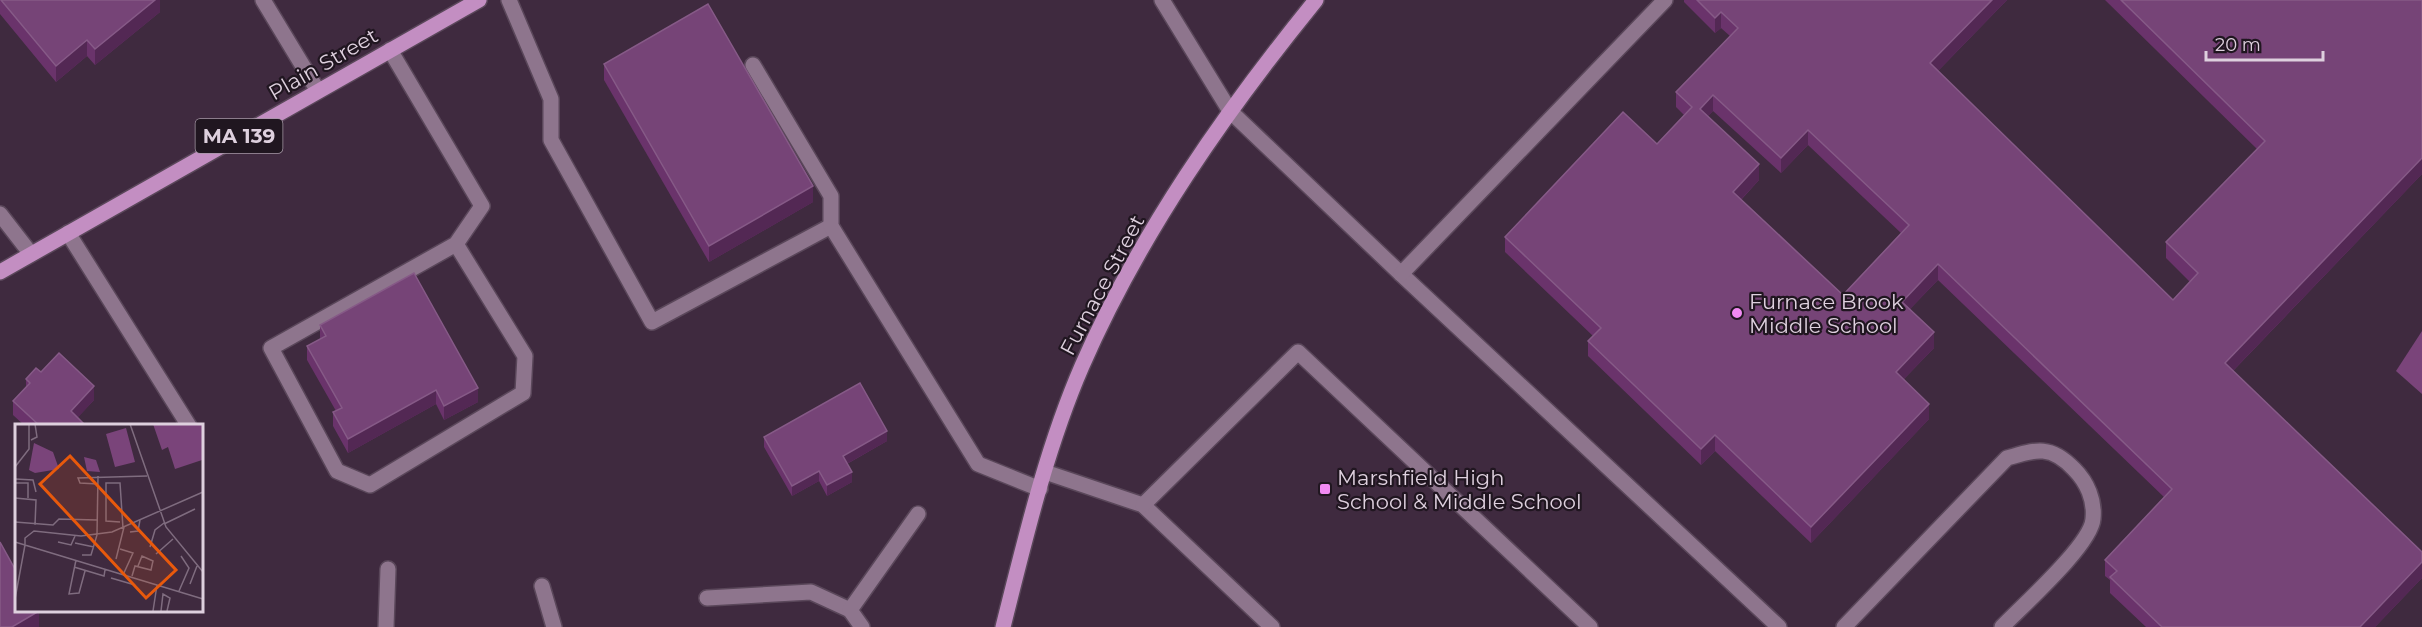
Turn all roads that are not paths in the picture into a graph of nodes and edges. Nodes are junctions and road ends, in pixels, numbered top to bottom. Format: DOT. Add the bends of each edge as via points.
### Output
graph roads {
  1 [pos="479,0"];
  2 [pos="509,0"];
  3 [pos="1162,0"];
  4 [pos="1316,0"];
  5 [pos="1665,0"];
  6 [pos="271,3"];
  7 [pos="390,50"];
  8 [pos="753,65"];
  9 [pos="318,91"];
  10 [pos="1230,111"];
  11 [pos="0,214"];
  12 [pos="831,226"];
  13 [pos="68,233"];
  14 [pos="456,244"];
  15 [pos="31,254"];
  16 [pos="0,272"];
  17 [pos="1401,274"];
  18 [pos="188,424"];
  19 [pos="1045,472"];
  20 [pos="1040,489"];
  21 [pos="1143,505"];
  22 [pos="918,514"];
  23 [pos="388,569"];
  24 [pos="542,586"];
  25 [pos="707,598"];
  26 [pos="850,610"];
  27 [pos="386,627"];
  28 [pos="554,627"];
  29 [pos="862,627"];
  30 [pos="1003,627"];
  31 [pos="1272,627"];
  32 [pos="1590,627"];
  33 [pos="1779,627"];
  34 [pos="1844,627"];
  35 [pos="2002,627"];
  1 -- 7 [label="main road, Plain Street / MA 139"];
  2 -- 12 [label="street" via="551,99 551,140 652,322"];
  3 -- 10 [label="street"];
  4 -- 10 [label="main road, Furnace Street"];
  5 -- 17 [label="street"];
  6 -- 9 [label="street"];
  7 -- 9 [label="main road, Plain Street / MA 139"];
  7 -- 14 [label="street" via="482,206"];
  8 -- 12 [label="street" via="831,196"];
  9 -- 13 [label="main road, Plain Street / MA 139"];
  10 -- 17 [label="street"];
  10 -- 19 [label="main road, Furnace Street" via="1167,206 1107,312 1081,368"];
  11 -- 15 [label="street"];
  12 -- 20 [label="street" via="978,464"];
  13 -- 15 [label="main road, Plain Street / MA 139"];
  13 -- 18 [label="street"];
  14 -- 14 [label="street" via="270,348 337,471 370,485 524,393 525,356"];
  15 -- 16 [label="main road, Plain Street / MA 139"];
  17 -- 33 [label="street"];
  19 -- 20 [label="main road, Furnace Street"];
  19 -- 21 [label="street"];
  20 -- 30 [label="main road, Furnace Street"];
  21 -- 31 [label="street"];
  21 -- 32 [label="street" via="1298,352"];
  22 -- 26 [label="street"];
  23 -- 27 [label="street"];
  24 -- 28 [label="street"];
  25 -- 26 [label="street" via="811,592"];
  26 -- 29 [label="street"];
  34 -- 35 [label="street" via="2007,458 2033,450 2058,454 2091,493 2094,520 2080,547"];
}
